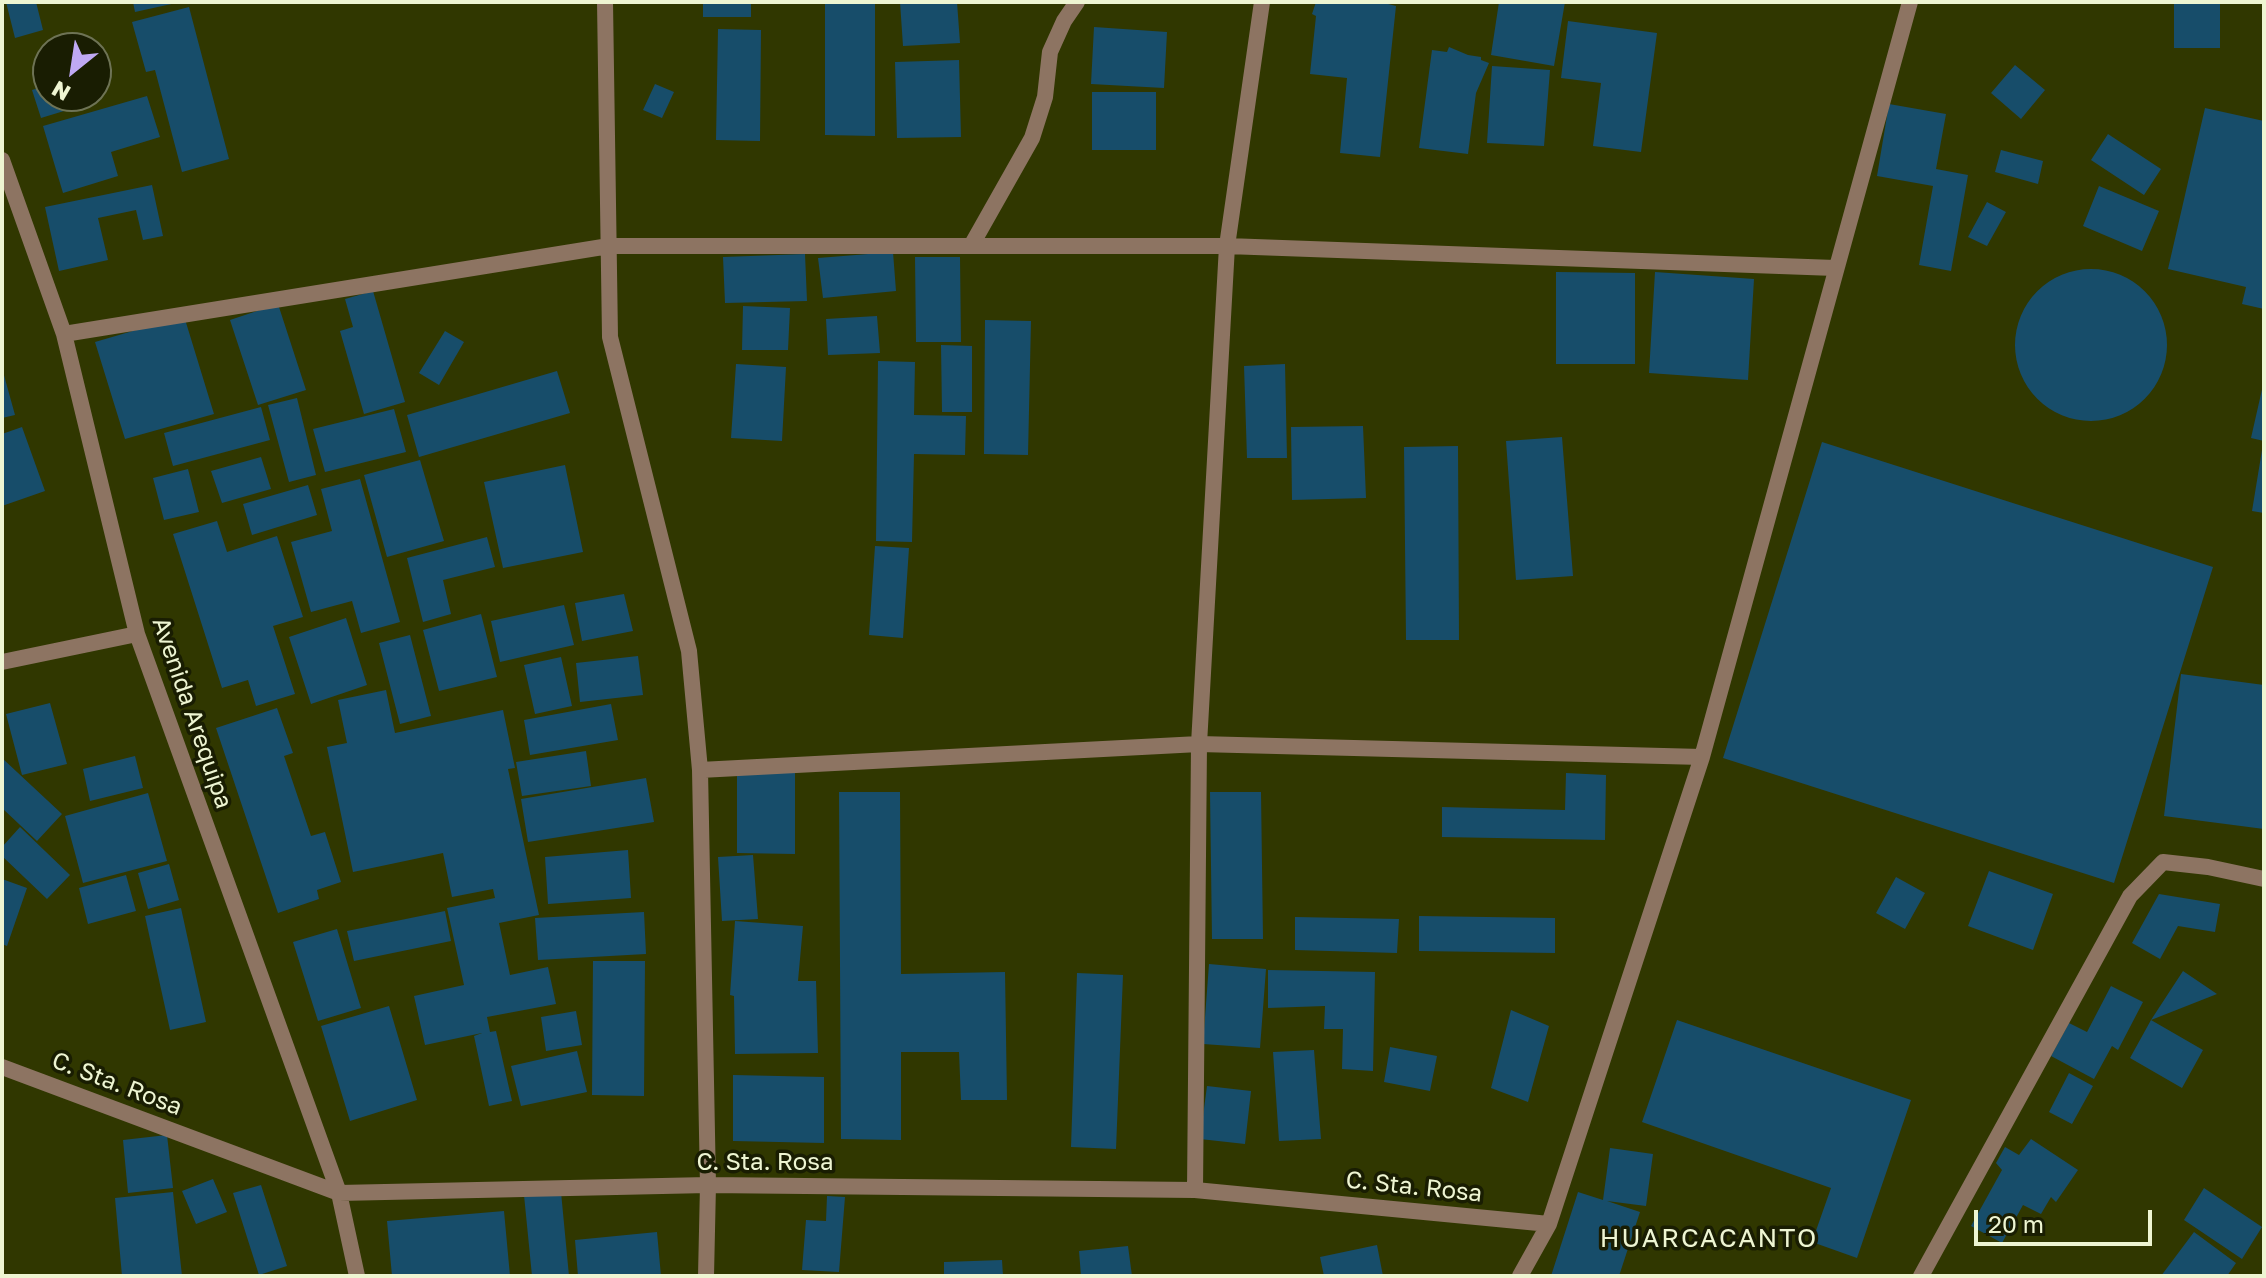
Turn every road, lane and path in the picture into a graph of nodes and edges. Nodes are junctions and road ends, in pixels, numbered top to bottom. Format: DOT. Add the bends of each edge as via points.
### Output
graph roads {
  1 [pos="605,2"];
  2 [pos="1077,2"];
  3 [pos="1262,2"];
  4 [pos="1910,2"];
  5 [pos="2,160"];
  6 [pos="609,246"];
  7 [pos="971,246"];
  8 [pos="1227,246"];
  9 [pos="1835,268"];
  10 [pos="64,334"];
  11 [pos="137,634"];
  12 [pos="2,662"];
  13 [pos="1199,744"];
  14 [pos="1702,757"];
  15 [pos="700,770"];
  16 [pos="2264,879"];
  17 [pos="2,1067"];
  18 [pos="708,1185"];
  19 [pos="1195,1190"];
  20 [pos="339,1193"];
  21 [pos="1549,1224"];
  22 [pos="357,1276"];
  23 [pos="706,1276"];
  24 [pos="1520,1276"];
  25 [pos="1921,1276"];
  1 -- 6 [label="street"];
  2 -- 7 [label="street" via="1050,52 1045,97 1032,138"];
  3 -- 8 [label="street"];
  4 -- 9 [label="street"];
  5 -- 10 [label="street, Avenida Arequipa"];
  6 -- 7 [label="street"];
  6 -- 10 [label="street"];
  6 -- 15 [label="street" via="610,337 689,651"];
  7 -- 8 [label="street"];
  8 -- 9 [label="street"];
  8 -- 13 [label="street"];
  9 -- 14 [label="street"];
  10 -- 11 [label="street, Avenida Arequipa"];
  11 -- 12 [label="street"];
  11 -- 20 [label="street, Avenida Arequipa"];
  13 -- 14 [label="street"];
  13 -- 15 [label="street"];
  13 -- 19 [label="street"];
  14 -- 21 [label="street"];
  15 -- 18 [label="street"];
  16 -- 25 [label="street" via="2163,862 2130,896"];
  17 -- 20 [label="street, C. Sta. Rosa"];
  18 -- 19 [label="street, C. Sta. Rosa"];
  18 -- 20 [label="street, C. Sta. Rosa"];
  18 -- 23 [label="street"];
  19 -- 21 [label="street, C. Sta. Rosa"];
  20 -- 22 [label="street, Avenida Arequipa"];
  21 -- 24 [label="street"];
}
